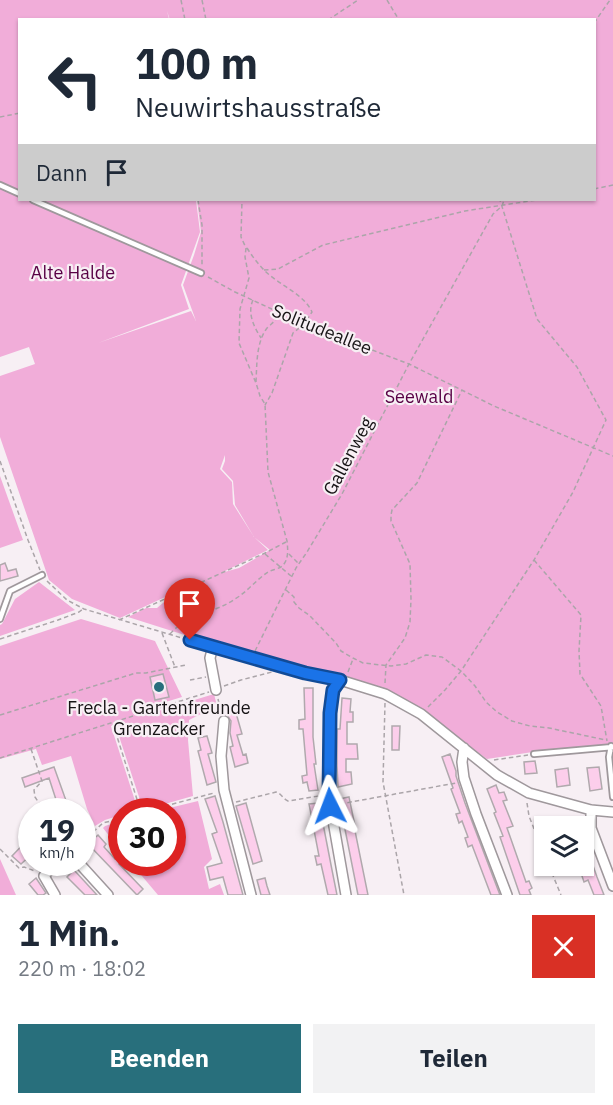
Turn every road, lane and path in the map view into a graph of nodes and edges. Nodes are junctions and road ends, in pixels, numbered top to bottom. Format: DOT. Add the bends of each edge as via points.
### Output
graph roads {
  1 [pos="181,0"];
  2 [pos="202,0"];
  3 [pos="358,0"];
  4 [pos="387,0"];
  5 [pos="610,0"];
  6 [pos="185,18"];
  7 [pos="206,18"];
  8 [pos="331,18"];
  9 [pos="398,18"];
  10 [pos="596,20"];
  11 [pos="18,112"];
  12 [pos="0,117"];
  13 [pos="0,185"];
  14 [pos="613,185"];
  15 [pos="596,189"];
  16 [pos="18,193"];
  17 [pos="35,201"];
  18 [pos="198,201"];
  19 [pos="242,201"];
  20 [pos="500,201"];
  21 [pos="504,201"];
  22 [pos="530,201"];
  23 [pos="502,206"];
  24 [pos="246,248"];
  25 [pos="264,270"];
  26 [pos="201,273"];
  27 [pos="243,296"];
  28 [pos="253,300"];
  29 [pos="280,313"];
  30 [pos="304,324"];
  31 [pos="261,338"];
  32 [pos="409,363"];
  33 [pos="256,383"];
  34 [pos="462,390"];
  35 [pos="265,406"];
  36 [pos="594,448"];
  37 [pos="613,456"];
  38 [pos="0,461"];
  39 [pos="287,541"];
  40 [pos="288,552"];
  41 [pos="265,553"];
  42 [pos="534,560"];
  43 [pos="298,564"];
  44 [pos="281,567"];
  45 [pos="42,575"];
  46 [pos="292,577"];
  47 [pos="286,590"];
  48 [pos="84,609"];
  49 [pos="0,619"];
  50 [pos="119,620"];
  51 [pos="161,632"];
  52 [pos="170,634"];
  53 [pos="0,639"];
  54 [pos="190,640"];
  55 [pos="213,646"];
  56 [pos="253,657"];
  57 [pos="353,658"];
  58 [pos="186,665"];
  59 [pos="386,665"];
  60 [pos="175,667"];
  61 [pos="287,667"];
  62 [pos="461,671"];
  63 [pos="213,675"];
  64 [pos="190,680"];
  65 [pos="342,681"];
  66 [pos="216,690"];
  67 [pos="385,694"];
  68 [pos="421,714"];
  69 [pos="0,715"];
  70 [pos="224,721"];
  71 [pos="112,722"];
  72 [pos="606,740"];
  73 [pos="612,746"];
  74 [pos="30,748"];
  75 [pos="464,748"];
  76 [pos="532,755"];
  77 [pos="0,758"];
  78 [pos="503,759"];
  79 [pos="461,781"];
  80 [pos="224,790"];
  81 [pos="528,793"];
  82 [pos="329,794"];
  83 [pos="384,796"];
  84 [pos="613,797"];
  85 [pos="36,798"];
  86 [pos="137,798"];
  87 [pos="186,800"];
  88 [pos="228,803"];
  89 [pos="330,806"];
  90 [pos="591,810"];
  91 [pos="613,812"];
  92 [pos="534,829"];
  93 [pos="0,849"];
  94 [pos="18,867"];
  95 [pos="42,876"];
  96 [pos="91,876"];
  97 [pos="553,876"];
  98 [pos="613,886"];
  99 [pos="55,895"];
  100 [pos="108,895"];
  101 [pos="251,895"];
  102 [pos="346,895"];
  103 [pos="404,895"];
  104 [pos="507,895"];
  105 [pos="561,895"];
  1 -- 6 [label="path"];
  2 -- 7 [label="path"];
  3 -- 8 [label="path"];
  4 -- 9 [label="path"];
  5 -- 10 [label="path"];
  11 -- 12 [label="path"];
  13 -- 16 [label="lane"];
  14 -- 15 [label="path"];
  17 -- 26 [label="lane"];
  18 -- 26 [label="path"];
  19 -- 24 [label="path" via="241,237"];
  20 -- 23 [label="path"];
  21 -- 23 [label="path, Gallenweg"];
  22 -- 23 [label="path"];
  23 -- 25 [label="path" via="323,245 278,269"];
  23 -- 32 [label="path, Gallenweg" via="493,214"];
  23 -- 36 [label="path" via="537,319 577,367 606,420"];
  24 -- 25 [label="path"];
  24 -- 27 [label="path" via="249,278"];
  25 -- 30 [label="path" via="310,307 312,312"];
  26 -- 27 [label="path, Solitudeallee"];
  27 -- 28 [label="path, Solitudeallee"];
  27 -- 33 [label="path" via="239,343"];
  28 -- 29 [label="path, Solitudeallee"];
  28 -- 31 [label="path" via="251,315"];
  29 -- 30 [label="path, Solitudeallee"];
  29 -- 31 [label="path"];
  30 -- 32 [label="path, Solitudeallee"];
  30 -- 35 [label="path" via="293,333"];
  31 -- 33 [label="path"];
  32 -- 34 [label="path, Solitudeallee"];
  32 -- 43 [label="path, Gallenweg" via="342,494"];
  33 -- 35 [label="path"];
  34 -- 36 [label="path, Solitudeallee"];
  34 -- 59 [label="path" via="417,483 392,510 391,520 410,564 411,599 405,638"];
  35 -- 39 [label="path" via="268,472"];
  36 -- 37 [label="path, Solitudeallee"];
  36 -- 42 [label="path"];
  38 -- 45 [label="path"];
  39 -- 40 [label="path"];
  39 -- 41 [label="path"];
  40 -- 43 [label="path"];
  40 -- 44 [label="path"];
  41 -- 44 [label="path"];
  41 -- 50 [label="path"];
  42 -- 62 [label="path"];
  42 -- 72 [label="path" via="581,615 580,674 601,706"];
  43 -- 46 [label="path, Gallenweg"];
  44 -- 46 [label="path"];
  44 -- 52 [label="path" via="267,572 235,600 177,626"];
  45 -- 48 [label="path" via="61,595"];
  45 -- 49 [label="lane" via="10,591"];
  46 -- 47 [label="path, Gallenweg"];
  47 -- 56 [label="path, Gallenweg"];
  47 -- 57 [label="path" via="341,651"];
  48 -- 50 [label="path"];
  48 -- 53 [label="path"];
  50 -- 51 [label="path"];
  51 -- 52 [label="path"];
  51 -- 60 [label="path"];
  52 -- 54 [label="path"];
  54 -- 55 [label="street"];
  55 -- 56 [label="street"];
  55 -- 63 [label="street"];
  56 -- 61 [label="street"];
  57 -- 59 [label="path"];
  57 -- 65 [label="path"];
  58 -- 60 [label="path"];
  59 -- 62 [label="path" via="406,664 434,655"];
  59 -- 67 [label="path"];
  60 -- 69 [label="path" via="136,672"];
  61 -- 65 [label="street"];
  61 -- 66 [label="path"];
  62 -- 68 [label="path"];
  62 -- 72 [label="path" via="486,702 512,721"];
  63 -- 64 [label="path"];
  63 -- 66 [label="street"];
  65 -- 67 [label="street"];
  65 -- 82 [label="street" via="333,690 330,713"];
  66 -- 70 [label="path"];
  66 -- 71 [label="path"];
  67 -- 68 [label="street"];
  67 -- 83 [label="path"];
  68 -- 75 [label="street"];
  70 -- 80 [label="street"];
  71 -- 74 [label="path"];
  71 -- 86 [label="path"];
  72 -- 73 [label="path"];
  73 -- 76 [label="lane"];
  73 -- 84 [label="lane" via="609,756"];
  74 -- 77 [label="path"];
  74 -- 85 [label="path" via="42,781 34,790"];
  75 -- 81 [label="street"];
  75 -- 104 [label="street" via="464,778"];
  76 -- 78 [label="path"];
  79 -- 83 [label="path"];
  80 -- 87 [label="path"];
  80 -- 88 [label="street"];
  81 -- 90 [label="street"];
  81 -- 92 [label="path"];
  82 -- 88 [label="path" via="288,801 276,792"];
  82 -- 89 [label="street"];
  83 -- 89 [label="path"];
  83 -- 103 [label="path"];
  88 -- 101 [label="street"];
  89 -- 102 [label="street"];
  90 -- 91 [label="street"];
  90 -- 98 [label="street" via="591,828 602,848"];
  93 -- 94 [label="path"];
  95 -- 99 [label="street"];
  96 -- 100 [label="street"];
  97 -- 105 [label="path"];
}
